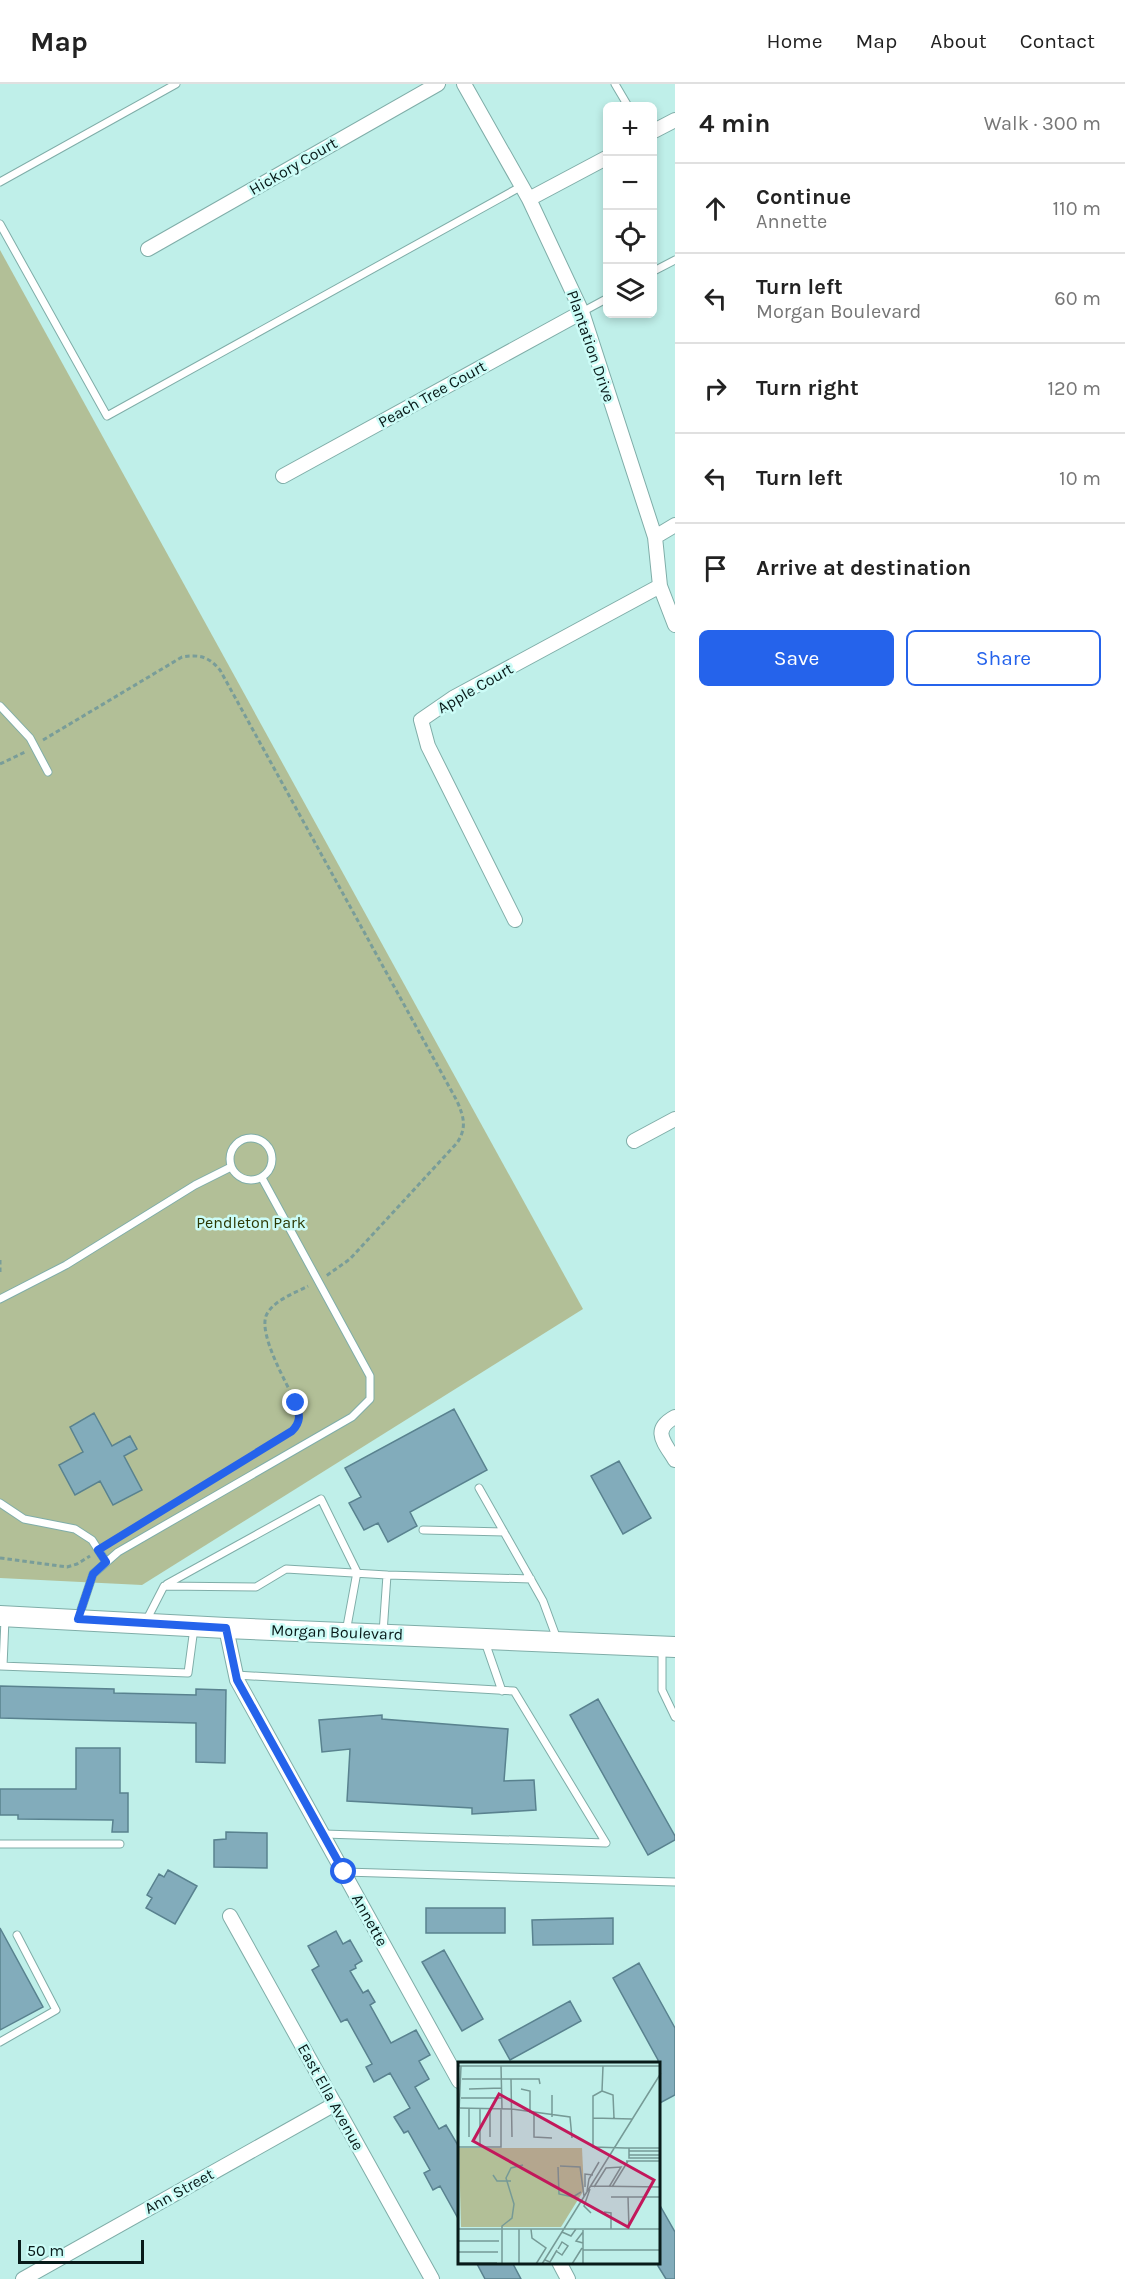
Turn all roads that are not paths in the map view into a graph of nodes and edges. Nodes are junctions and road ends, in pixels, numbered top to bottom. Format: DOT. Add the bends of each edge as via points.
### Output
graph roads {
  1 [pos="176,84"];
  2 [pos="438,84"];
  3 [pos="464,84"];
  4 [pos="615,84"];
  5 [pos="626,102"];
  6 [pos="675,120"];
  7 [pos="657,129"];
  8 [pos="603,160"];
  9 [pos="0,182"];
  10 [pos="522,186"];
  11 [pos="529,200"];
  12 [pos="0,224"];
  13 [pos="148,249"];
  14 [pos="675,260"];
  15 [pos="657,269"];
  16 [pos="603,301"];
  17 [pos="582,312"];
  18 [pos="283,476"];
  19 [pos="675,525"];
  20 [pos="655,537"];
  21 [pos="660,586"];
  22 [pos="675,625"];
  23 [pos="0,706"];
  24 [pos="48,772"];
  25 [pos="515,920"];
  26 [pos="675,1119"];
  27 [pos="634,1141"];
  28 [pos="231,1167"];
  29 [pos="262,1178"];
  30 [pos="0,1299"];
  31 [pos="675,1417"];
  32 [pos="675,1460"];
  33 [pos="479,1488"];
  34 [pos="0,1503"];
  35 [pos="423,1530"];
  36 [pos="504,1532"];
  37 [pos="106,1562"];
  38 [pos="357,1572"];
  39 [pos="387,1575"];
  40 [pos="531,1580"];
  41 [pos="164,1586"];
  42 [pos="3,1616"];
  43 [pos="78,1619"];
  44 [pos="145,1623"];
  45 [pos="194,1626"];
  46 [pos="226,1628"];
  47 [pos="346,1632"];
  48 [pos="383,1634"];
  49 [pos="484,1639"];
  50 [pos="558,1642"];
  51 [pos="668,1646"];
  52 [pos="1,1666"];
  53 [pos="236,1675"];
  54 [pos="502,1691"];
  55 [pos="675,1717"];
  56 [pos="323,1834"];
  57 [pos="0,1844"];
  58 [pos="120,1844"];
  59 [pos="344,1872"];
  60 [pos="675,1882"];
  61 [pos="230,1916"];
  62 [pos="17,1935"];
  63 [pos="0,2042"];
  64 [pos="458,2079"];
  65 [pos="335,2103"];
  66 [pos="560,2264"];
  67 [pos="23,2279"];
  68 [pos="432,2279"];
  69 [pos="568,2279"];
  1 -- 9 [label="lane"];
  2 -- 13 [label="street, Hickory Court"];
  3 -- 10 [label="street, Plantation Drive"];
  4 -- 5 [label="lane"];
  6 -- 7 [label="street"];
  8 -- 11 [label="street"];
  10 -- 11 [label="street, Plantation Drive"];
  10 -- 12 [label="lane" via="107,417"];
  11 -- 17 [label="street, Plantation Drive"];
  14 -- 15 [label="lane"];
  16 -- 17 [label="lane"];
  17 -- 18 [label="street, Peach Tree Court"];
  17 -- 20 [label="street, Plantation Drive"];
  19 -- 20 [label="street"];
  20 -- 21 [label="street, Plantation Drive"];
  21 -- 22 [label="street, Plantation Drive"];
  21 -- 25 [label="street, Apple Court" via="453,698 421,720 428,746"];
  23 -- 24 [label="lane" via="30,738"];
  26 -- 27 [label="street"];
  28 -- 29 [label="lane" via="248,1180"];
  28 -- 29 [label="lane" via="231,1153 238,1141 259,1138 272,1154 271,1168"];
  28 -- 30 [label="lane" via="66,1265"];
  29 -- 37 [label="lane" via="370,1376 370,1399 352,1417"];
  31 -- 32 [label="street" via="660,1432"];
  33 -- 36 [label="lane"];
  34 -- 37 [label="lane" via="24,1519 75,1529 92,1540"];
  35 -- 36 [label="lane"];
  36 -- 40 [label="lane"];
  37 -- 43 [label="lane" via="93,1574"];
  38 -- 39 [label="lane"];
  38 -- 41 [label="lane" via="286,1569 256,1587"];
  38 -- 41 [label="lane" via="321,1499"];
  38 -- 47 [label="lane"];
  39 -- 40 [label="lane"];
  39 -- 48 [label="lane"];
  40 -- 50 [label="lane"];
  41 -- 44 [label="lane"];
  42 -- 43 [label="main road, Morgan Boulevard"];
  42 -- 52 [label="lane"];
  43 -- 44 [label="main road, Morgan Boulevard"];
  44 -- 45 [label="main road, Morgan Boulevard"];
  45 -- 46 [label="main road, Morgan Boulevard"];
  45 -- 52 [label="lane" via="188,1673"];
  46 -- 47 [label="main road, Morgan Boulevard"];
  46 -- 53 [label="street, Annette"];
  47 -- 48 [label="main road, Morgan Boulevard"];
  48 -- 49 [label="main road, Morgan Boulevard"];
  49 -- 50 [label="main road, Morgan Boulevard"];
  49 -- 54 [label="lane"];
  50 -- 51 [label="main road, Morgan Boulevard"];
  51 -- 55 [label="lane" via="662,1690"];
  53 -- 54 [label="lane"];
  53 -- 56 [label="street, Annette"];
  54 -- 56 [label="lane" via="514,1691 606,1843"];
  56 -- 59 [label="street, Annette"];
  57 -- 58 [label="lane"];
  59 -- 60 [label="lane"];
  59 -- 64 [label="street, Annette"];
  61 -- 65 [label="street, East Ella Avenue"];
  62 -- 63 [label="lane" via="56,2010"];
  65 -- 67 [label="street, Ann Street"];
  65 -- 68 [label="street, East Ella Avenue"];
  66 -- 69 [label="street"];
}
